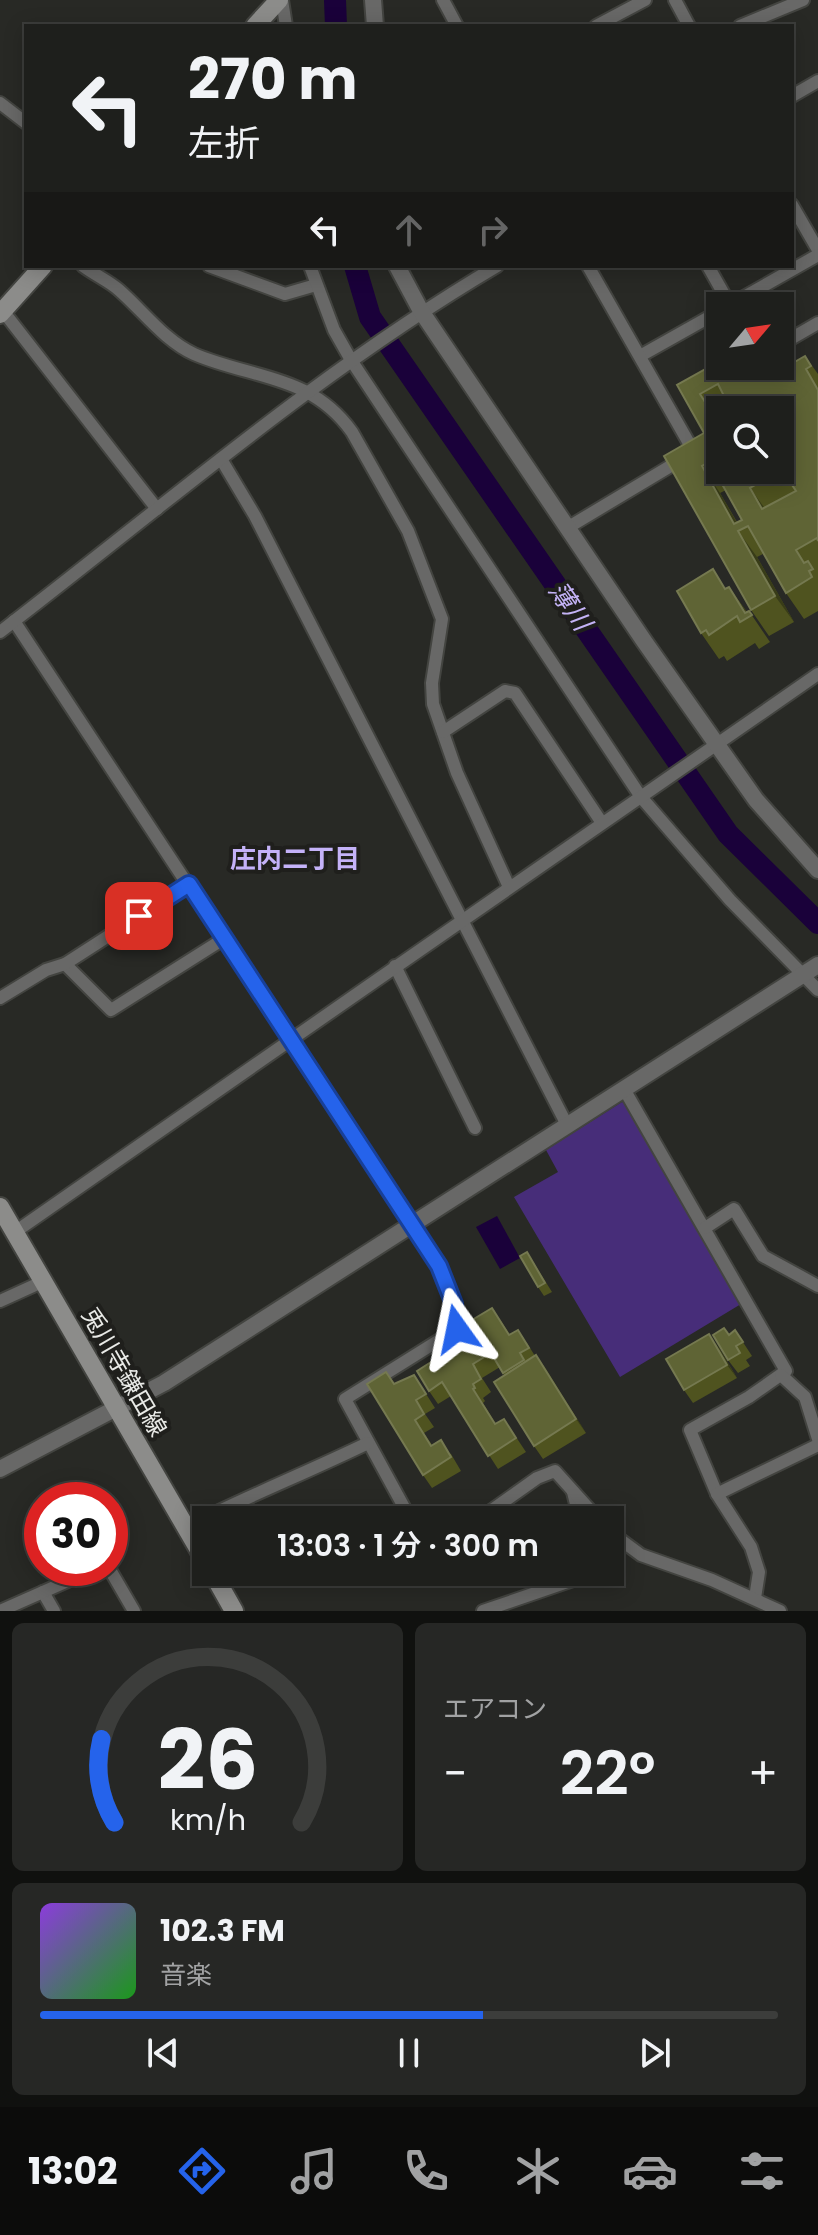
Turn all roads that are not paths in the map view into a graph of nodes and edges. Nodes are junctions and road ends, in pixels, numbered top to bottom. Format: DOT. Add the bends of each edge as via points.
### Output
graph roads {
  1 [pos="280,0"];
  2 [pos="373,0"];
  3 [pos="443,0"];
  4 [pos="645,0"];
  5 [pos="675,0"];
  6 [pos="803,0"];
  7 [pos="257,24"];
  8 [pos="286,24"];
  9 [pos="375,24"];
  10 [pos="456,24"];
  11 [pos="600,24"];
  12 [pos="688,24"];
  13 [pos="745,24"];
  14 [pos="818,81"];
  15 [pos="794,95"];
  16 [pos="0,103"];
  17 [pos="24,121"];
  18 [pos="794,209"];
  19 [pos="818,253"];
  20 [pos="794,267"];
  21 [pos="41,268"];
  22 [pos="86,268"];
  23 [pos="214,268"];
  24 [pos="311,268"];
  25 [pos="398,268"];
  26 [pos="494,268"];
  27 [pos="589,268"];
  28 [pos="709,268"];
  29 [pos="793,268"];
  30 [pos="316,285"];
  31 [pos="722,292"];
  32 [pos="753,292"];
  33 [pos="2,312"];
  34 [pos="416,314"];
  35 [pos="706,319"];
  36 [pos="818,323"];
  37 [pos="794,337"];
  38 [pos="640,356"];
  39 [pos="354,357"];
  40 [pos="307,392"];
  41 [pos="683,401"];
  42 [pos="670,408"];
  43 [pos="221,459"];
  44 [pos="157,509"];
  45 [pos="567,528"];
  46 [pos="14,621"];
  47 [pos="0,632"];
  48 [pos="818,674"];
  49 [pos="443,732"];
  50 [pos="713,748"];
  51 [pos="644,795"];
  52 [pos="602,823"];
  53 [pos="818,870"];
  54 [pos="189,884"];
  55 [pos="509,887"];
  56 [pos="463,918"];
  57 [pos="225,938"];
  58 [pos="65,964"];
  59 [pos="395,966"];
  60 [pos="809,971"];
  61 [pos="818,990"];
  62 [pos="0,998"];
  63 [pos="291,1041"];
  64 [pos="624,1089"];
  65 [pos="567,1125"];
  66 [pos="475,1128"];
  67 [pos="0,1207"];
  68 [pos="413,1225"];
  69 [pos="705,1228"];
  70 [pos="15,1232"];
  71 [pos="44,1281"];
  72 [pos="818,1286"];
  73 [pos="0,1301"];
  74 [pos="781,1375"];
  75 [pos="117,1409"];
  76 [pos="818,1439"];
  77 [pos="368,1443"];
  78 [pos="818,1445"];
  79 [pos="0,1469"];
  80 [pos="573,1489"];
  81 [pos="717,1494"];
  82 [pos="403,1506"];
  83 [pos="498,1506"];
  84 [pos="577,1506"];
  85 [pos="587,1506"];
  86 [pos="186,1527"];
  87 [pos="192,1538"];
  88 [pos="624,1542"];
  89 [pos="56,1586"];
  90 [pos="119,1586"];
  91 [pos="220,1586"];
  92 [pos="556,1586"];
  93 [pos="43,1592"];
  94 [pos="755,1598"];
  95 [pos="0,1611"];
  96 [pos="54,1611"];
  97 [pos="134,1611"];
  98 [pos="234,1611"];
  99 [pos="483,1611"];
  100 [pos="780,1611"];
  1 -- 7 [label="main road"];
  1 -- 8 [label="street"];
  2 -- 9 [label="street"];
  3 -- 10 [label="street"];
  4 -- 11 [label="street"];
  5 -- 12 [label="street"];
  6 -- 13 [label="street"];
  14 -- 15 [label="street"];
  16 -- 17 [label="street"];
  18 -- 19 [label="street"];
  19 -- 20 [label="street"];
  21 -- 33 [label="main road"];
  22 -- 40 [label="street" via="193,354"];
  23 -- 30 [label="street" via="285,294"];
  24 -- 30 [label="street"];
  25 -- 34 [label="street"];
  26 -- 34 [label="street"];
  27 -- 38 [label="street"];
  28 -- 31 [label="street"];
  29 -- 32 [label="street"];
  30 -- 39 [label="street" via="334,330"];
  33 -- 44 [label="street"];
  34 -- 39 [label="street"];
  34 -- 45 [label="street"];
  35 -- 38 [label="street"];
  36 -- 37 [label="street"];
  38 -- 42 [label="street"];
  39 -- 40 [label="street"];
  39 -- 51 [label="street"];
  40 -- 43 [label="street"];
  40 -- 49 [label="street" via="343,418 413,544 442,619 432,683"];
  41 -- 42 [label="street"];
  42 -- 45 [label="street" via="694,452"];
  43 -- 44 [label="street"];
  43 -- 56 [label="street"];
  44 -- 46 [label="street"];
  45 -- 50 [label="street"];
  46 -- 47 [label="street"];
  46 -- 54 [label="street"];
  48 -- 50 [label="street"];
  49 -- 52 [label="street" via="505,691 515,693"];
  49 -- 55 [label="street"];
  50 -- 51 [label="street"];
  50 -- 53 [label="street"];
  51 -- 52 [label="street"];
  51 -- 60 [label="street" via="684,850"];
  52 -- 55 [label="street"];
  54 -- 57 [label="street"];
  54 -- 58 [label="street"];
  55 -- 56 [label="street"];
  56 -- 59 [label="street"];
  56 -- 65 [label="street"];
  57 -- 58 [label="street" via="111,1010"];
  57 -- 63 [label="street"];
  58 -- 62 [label="street"];
  59 -- 63 [label="street"];
  59 -- 66 [label="street"];
  60 -- 61 [label="street"];
  60 -- 64 [label="street"];
  63 -- 68 [label="street"];
  63 -- 70 [label="street"];
  64 -- 65 [label="street"];
  64 -- 69 [label="street"];
  65 -- 68 [label="street"];
  67 -- 70 [label="main road, 兎川寺鎌田線"];
  68 -- 75 [label="street"];
  68 -- 77 [label="street" via="439,1266 457,1329 345,1399"];
  69 -- 72 [label="street" via="734,1209 763,1256"];
  69 -- 74 [label="street" via="783,1362 786,1371"];
  70 -- 71 [label="main road, 兎川寺鎌田線"];
  71 -- 73 [label="street"];
  71 -- 75 [label="main road, 兎川寺鎌田線"];
  74 -- 76 [label="street" via="805,1397"];
  74 -- 81 [label="street" via="690,1430"];
  75 -- 79 [label="street"];
  75 -- 86 [label="main road, 兎川寺鎌田線"];
  77 -- 82 [label="street"];
  77 -- 86 [label="street"];
  78 -- 81 [label="street"];
  80 -- 83 [label="street" via="555,1471"];
  80 -- 84 [label="street"];
  80 -- 85 [label="street"];
  81 -- 94 [label="street" via="751,1547 759,1572"];
  86 -- 87 [label="main road, 兎川寺鎌田線"];
  88 -- 94 [label="street" via="641,1555"];
  89 -- 93 [label="street"];
  90 -- 97 [label="street"];
  91 -- 98 [label="main road"];
  92 -- 99 [label="street"];
  93 -- 95 [label="street"];
  93 -- 96 [label="street"];
  94 -- 100 [label="street"];
}
